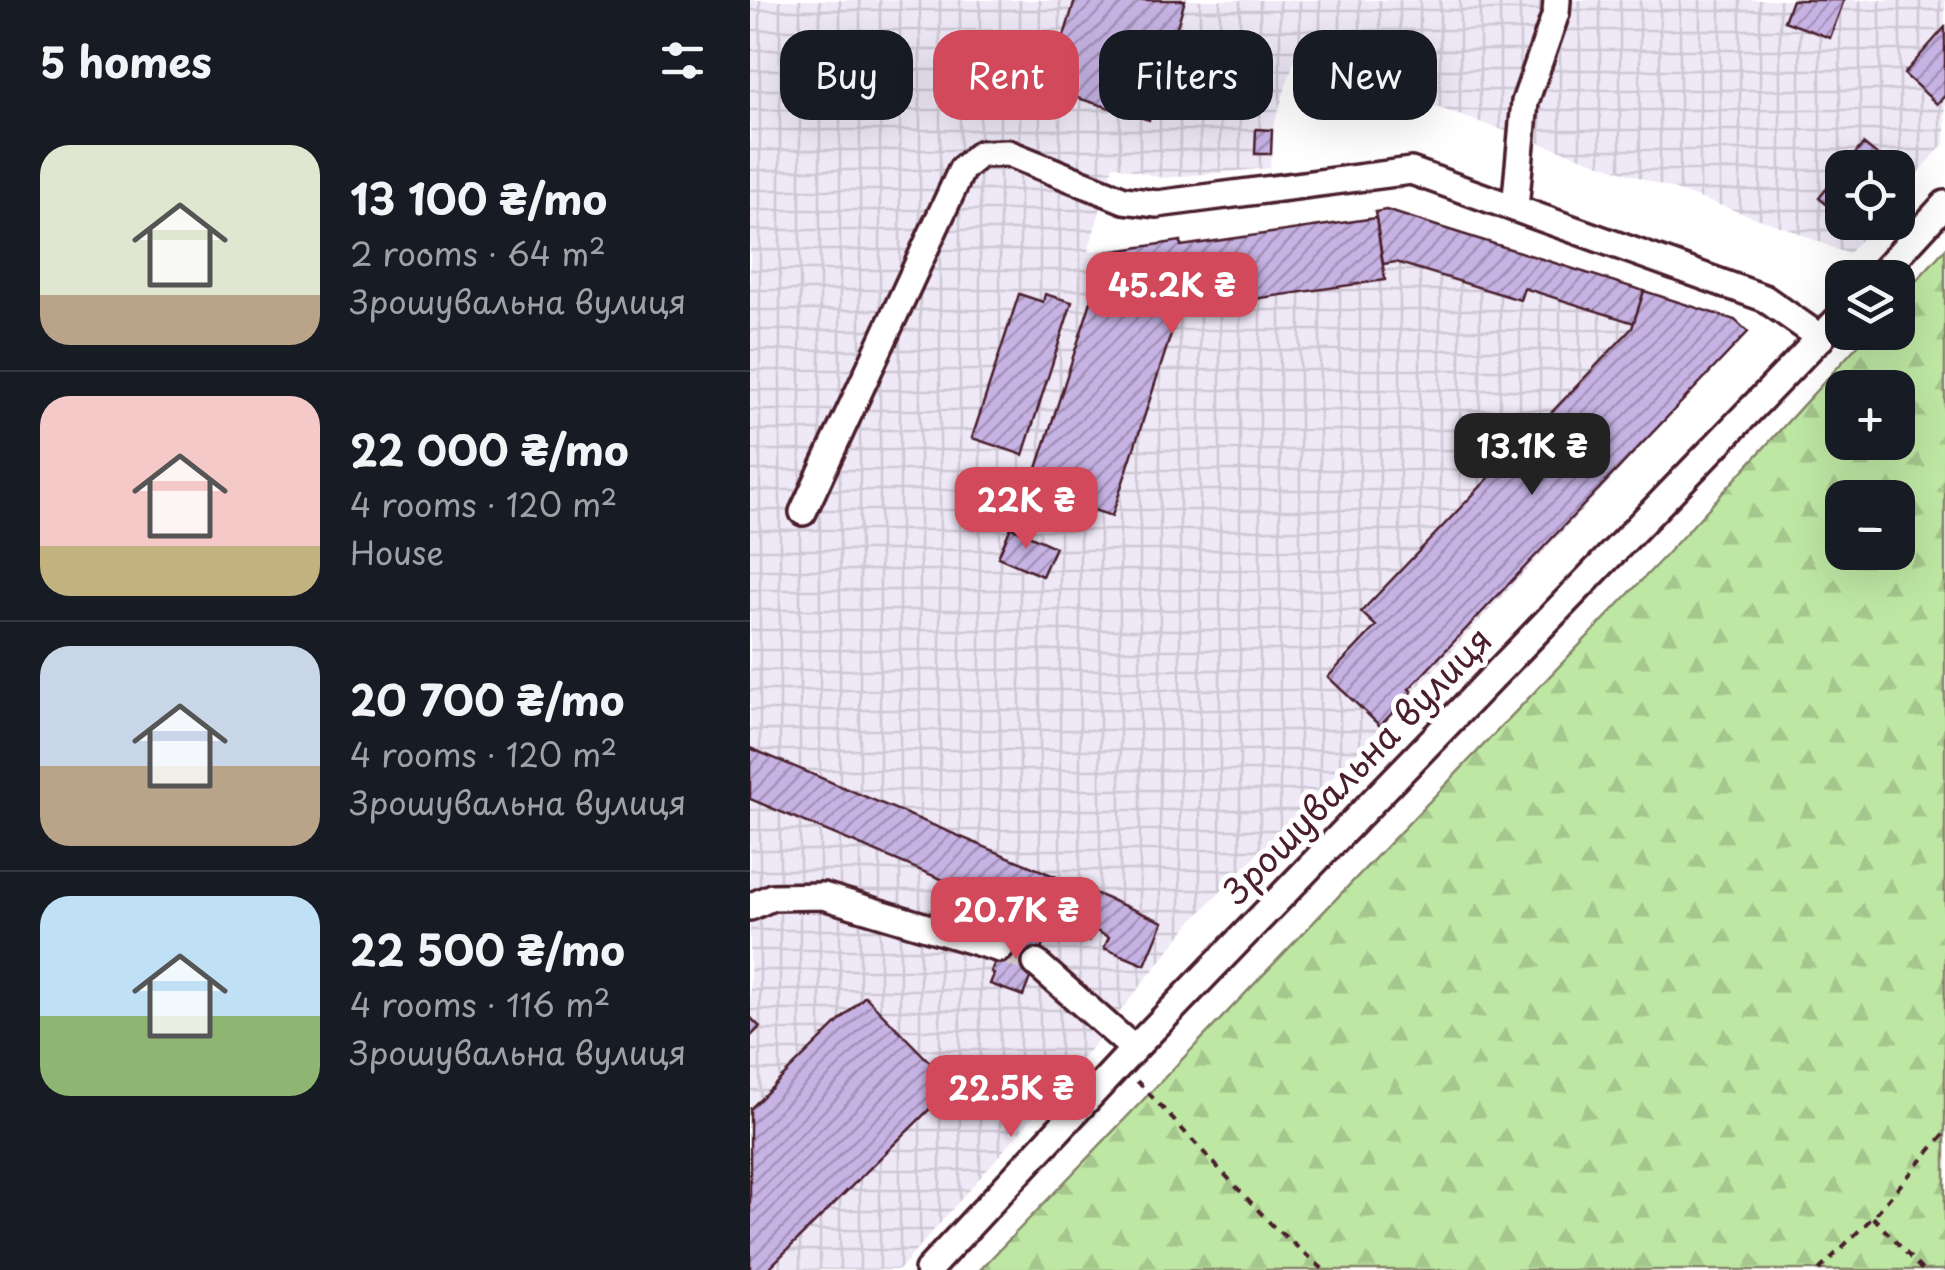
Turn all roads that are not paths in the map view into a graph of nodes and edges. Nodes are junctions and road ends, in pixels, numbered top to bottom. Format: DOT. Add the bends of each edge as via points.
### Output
graph roads {
  1 [pos="1557,0"];
  2 [pos="1945,204"];
  3 [pos="1515,208"];
  4 [pos="1894,260"];
  5 [pos="1825,334"];
  6 [pos="1821,338"];
  7 [pos="803,512"];
  8 [pos="750,908"];
  9 [pos="1000,949"];
  10 [pos="1036,964"];
  11 [pos="1127,1056"];
  12 [pos="928,1270"];
  1 -- 3 [label="street" via="1525,102"];
  2 -- 4 [label="street"];
  3 -- 6 [label="street" via="1764,298"];
  3 -- 7 [label="street" via="1412,171 1156,204 1124,200 1008,153 980,154 962,169"];
  5 -- 6 [label="street, Зрошувальна вулиця"];
  6 -- 11 [label="street, Зрошувальна вулиця"];
  8 -- 9 [label="street" via="772,898 823,896"];
  10 -- 11 [label="street"];
  11 -- 12 [label="street, Зрошувальна вулиця"];
}
